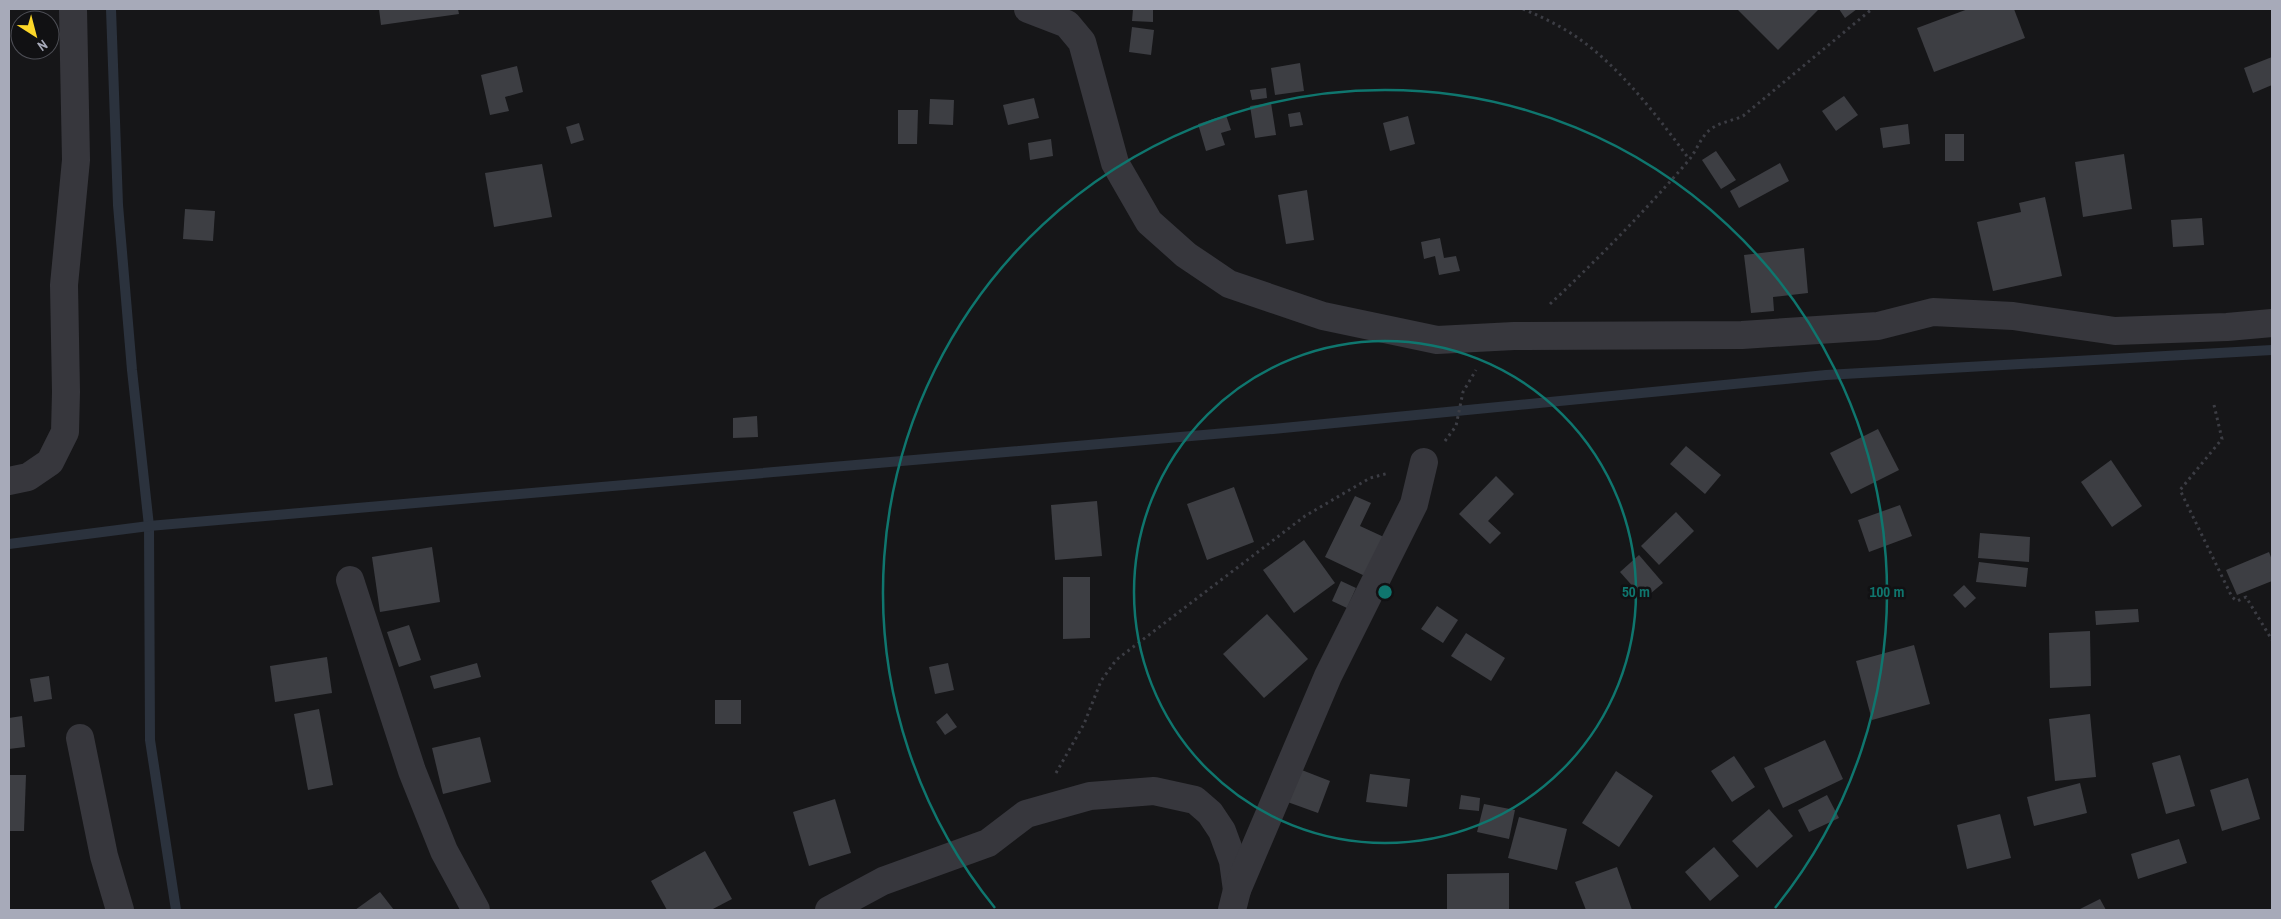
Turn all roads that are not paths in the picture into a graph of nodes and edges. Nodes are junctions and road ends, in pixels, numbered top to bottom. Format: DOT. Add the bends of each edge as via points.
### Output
graph roads {
  1 [pos="73,9"];
  2 [pos="1028,9"];
  3 [pos="2272,323"];
  4 [pos="1424,462"];
  5 [pos="9,481"];
  6 [pos="350,580"];
  7 [pos="80,738"];
  8 [pos="1234,900"];
  9 [pos="120,910"];
  10 [pos="476,910"];
  11 [pos="829,910"];
  1 -- 5 [label="street" via="76,160 64,285 64,432 50,462 28,477"];
  2 -- 3 [label="street" via="1068,24 1082,42 1115,163 1149,222 1186,254 1229,284 1323,316 1437,340 1509,336 1751,335 1878,326 1933,312 2013,316 2115,331"];
  4 -- 8 [label="street" via="1414,504 1328,676"];
  6 -- 10 [label="street" via="412,771 444,851"];
  7 -- 9 [label="street" via="104,856"];
  8 -- 11 [label="street" via="1233,860 1222,831 1210,813 1195,800 1154,790 1090,796 1026,814 988,843 883,881"];
}
